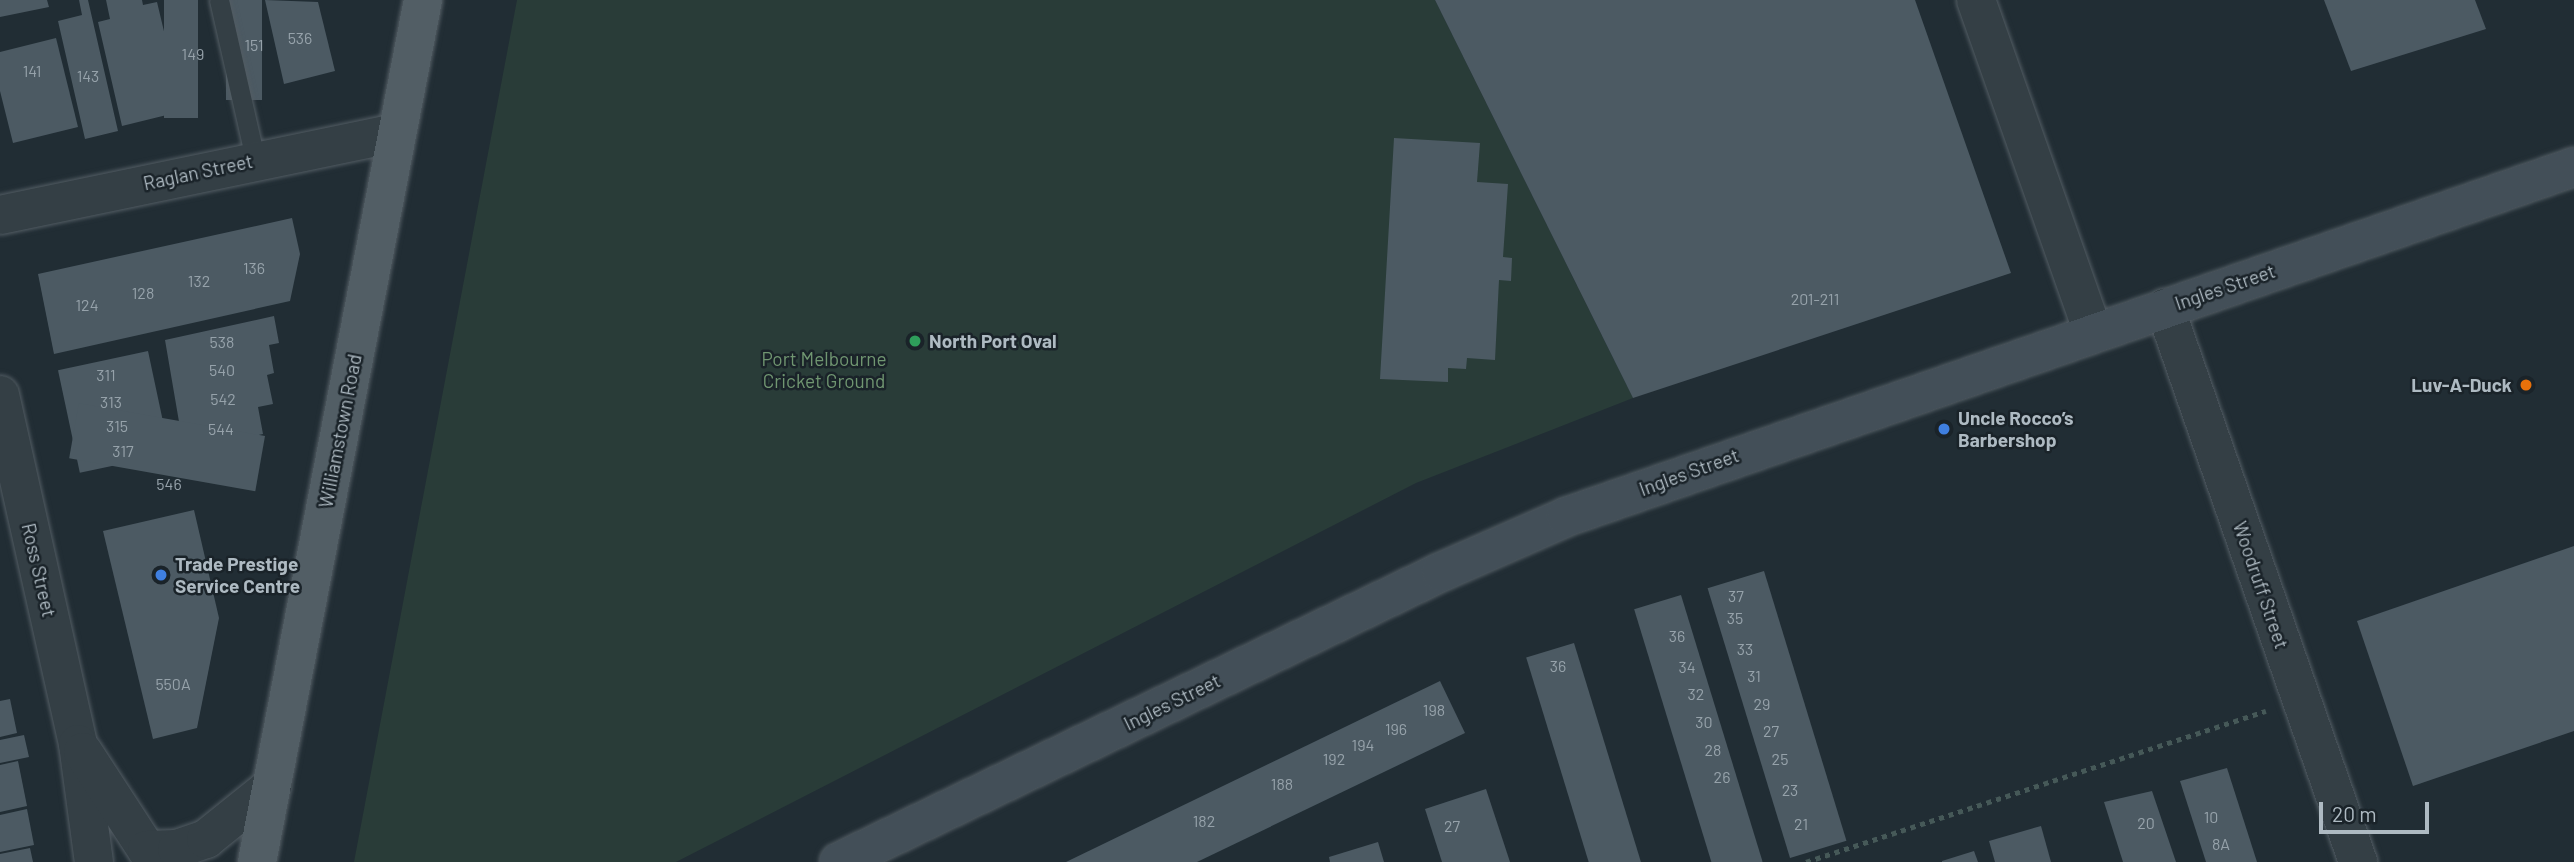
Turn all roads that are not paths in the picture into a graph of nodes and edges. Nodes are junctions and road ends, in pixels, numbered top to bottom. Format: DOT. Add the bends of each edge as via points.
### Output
graph roads {
  1 [pos="219,0"];
  2 [pos="423,0"];
  3 [pos="1976,0"];
  4 [pos="397,133"];
  5 [pos="255,159"];
  6 [pos="2574,167"];
  7 [pos="0,215"];
  8 [pos="2165,308"];
  9 [pos="2092,332"];
  10 [pos="0,395"];
  11 [pos="78,744"];
  12 [pos="272,786"];
  13 [pos="156,856"];
  14 [pos="94,862"];
  15 [pos="257,862"];
  16 [pos="839,862"];
  17 [pos="2358,862"];
  1 -- 5 [label="lane"];
  2 -- 4 [label="main road, Williamstown Road"];
  3 -- 9 [label="street"];
  4 -- 5 [label="street, Raglan Street"];
  4 -- 12 [label="main road, Williamstown Road"];
  5 -- 7 [label="street, Raglan Street"];
  6 -- 8 [label="street, Ingles Street"];
  8 -- 9 [label="street, Ingles Street"];
  8 -- 17 [label="street, Woodruff Street"];
  9 -- 16 [label="street, Ingles Street" via="1566,517 1441,572"];
  10 -- 11 [label="street, Ross Street"];
  11 -- 13 [label="street, Ross Street"];
  11 -- 14 [label="street, Ross Street"];
  12 -- 13 [label="street, Ross Street" via="206,839"];
  12 -- 15 [label="main road, Williamstown Road"];
}
